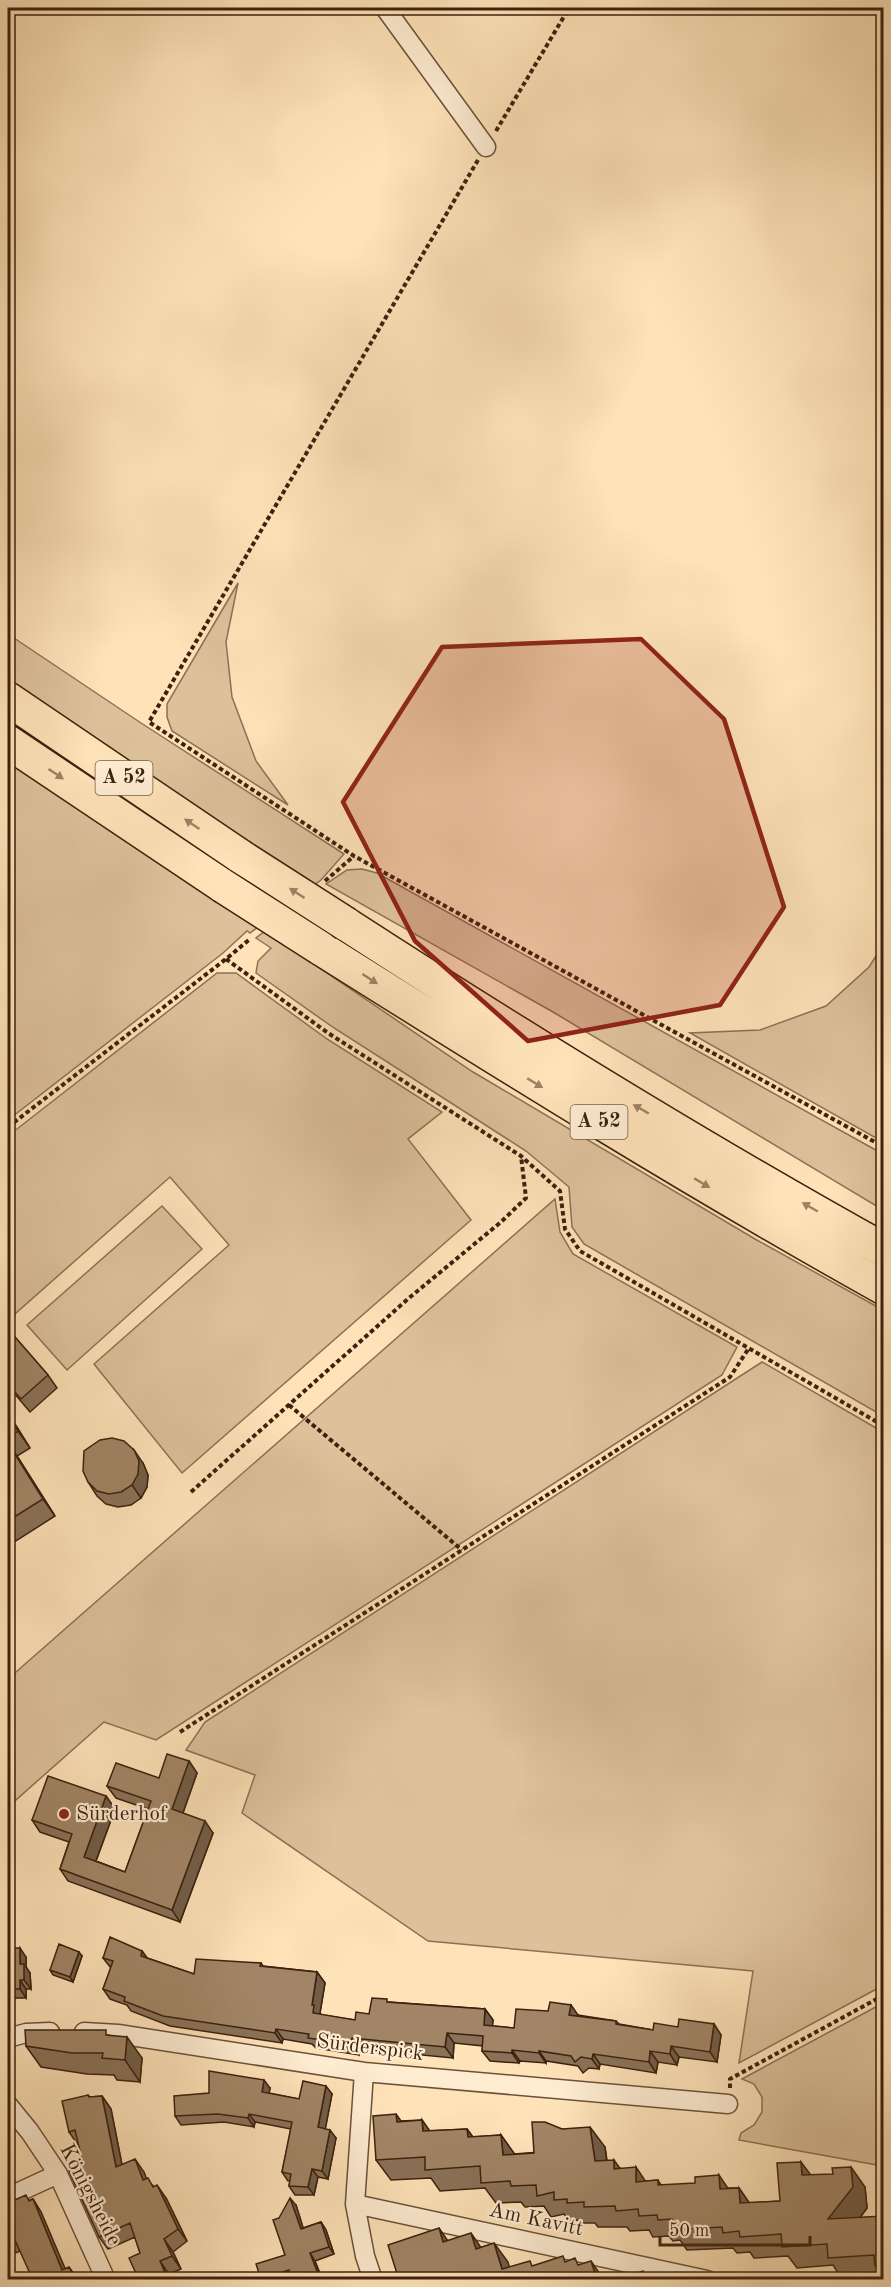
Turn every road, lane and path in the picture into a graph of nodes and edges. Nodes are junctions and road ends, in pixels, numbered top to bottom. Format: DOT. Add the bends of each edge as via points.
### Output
graph roads {
  1 [pos="385,8"];
  2 [pos="569,8"];
  3 [pos="486,147"];
  4 [pos="8,699"];
  5 [pos="8,742"];
  6 [pos="354,856"];
  7 [pos="323,882"];
  8 [pos="250,939"];
  9 [pos="226,959"];
  10 [pos="8,1128"];
  11 [pos="884,1147"];
  12 [pos="521,1156"];
  13 [pos="884,1250"];
  14 [pos="884,1288"];
  15 [pos="749,1347"];
  16 [pos="289,1405"];
  17 [pos="884,1426"];
  18 [pos="191,1492"];
  19 [pos="462,1550"];
  20 [pos="180,1732"];
  21 [pos="884,1995"];
  22 [pos="8,2038"];
  23 [pos="364,2072"];
  24 [pos="728,2104"];
  25 [pos="8,2105"];
  26 [pos="58,2174"];
  27 [pos="8,2197"];
  28 [pos="355,2204"];
  29 [pos="106,2280"];
  30 [pos="373,2280"];
  31 [pos="707,2280"];
  1 -- 3 [label="street"];
  2 -- 3 [label="path"];
  3 -- 6 [label="path" via="149,722"];
  13 -- 4 [label="highway, A 52, one-way, bridge" via="479,1011"];
  5 -- 14 [label="highway, A 52, one-way, bridge" via="223,886 461,1037"];
  6 -- 7 [label="path"];
  6 -- 11 [label="path"];
  8 -- 9 [label="path"];
  9 -- 10 [label="path"];
  9 -- 12 [label="path" via="328,1033"];
  12 -- 15 [label="path" via="560,1191 565,1229 580,1251"];
  12 -- 16 [label="path" via="526,1198"];
  15 -- 17 [label="path"];
  15 -- 19 [label="path" via="730,1377"];
  16 -- 18 [label="path"];
  16 -- 19 [label="path"];
  19 -- 20 [label="path"];
  21 -- 24 [label="path" via="730,2079"];
  22 -- 23 [label="street, Sürderspick" via="69,2031 118,2034"];
  23 -- 24 [label="street, Sürderspick"];
  23 -- 28 [label="street"];
  25 -- 26 [label="street, Königsheide"];
  26 -- 27 [label="street"];
  26 -- 29 [label="street, Königsheide"];
  28 -- 30 [label="street"];
  28 -- 31 [label="street, Am Kavitt"];
}
